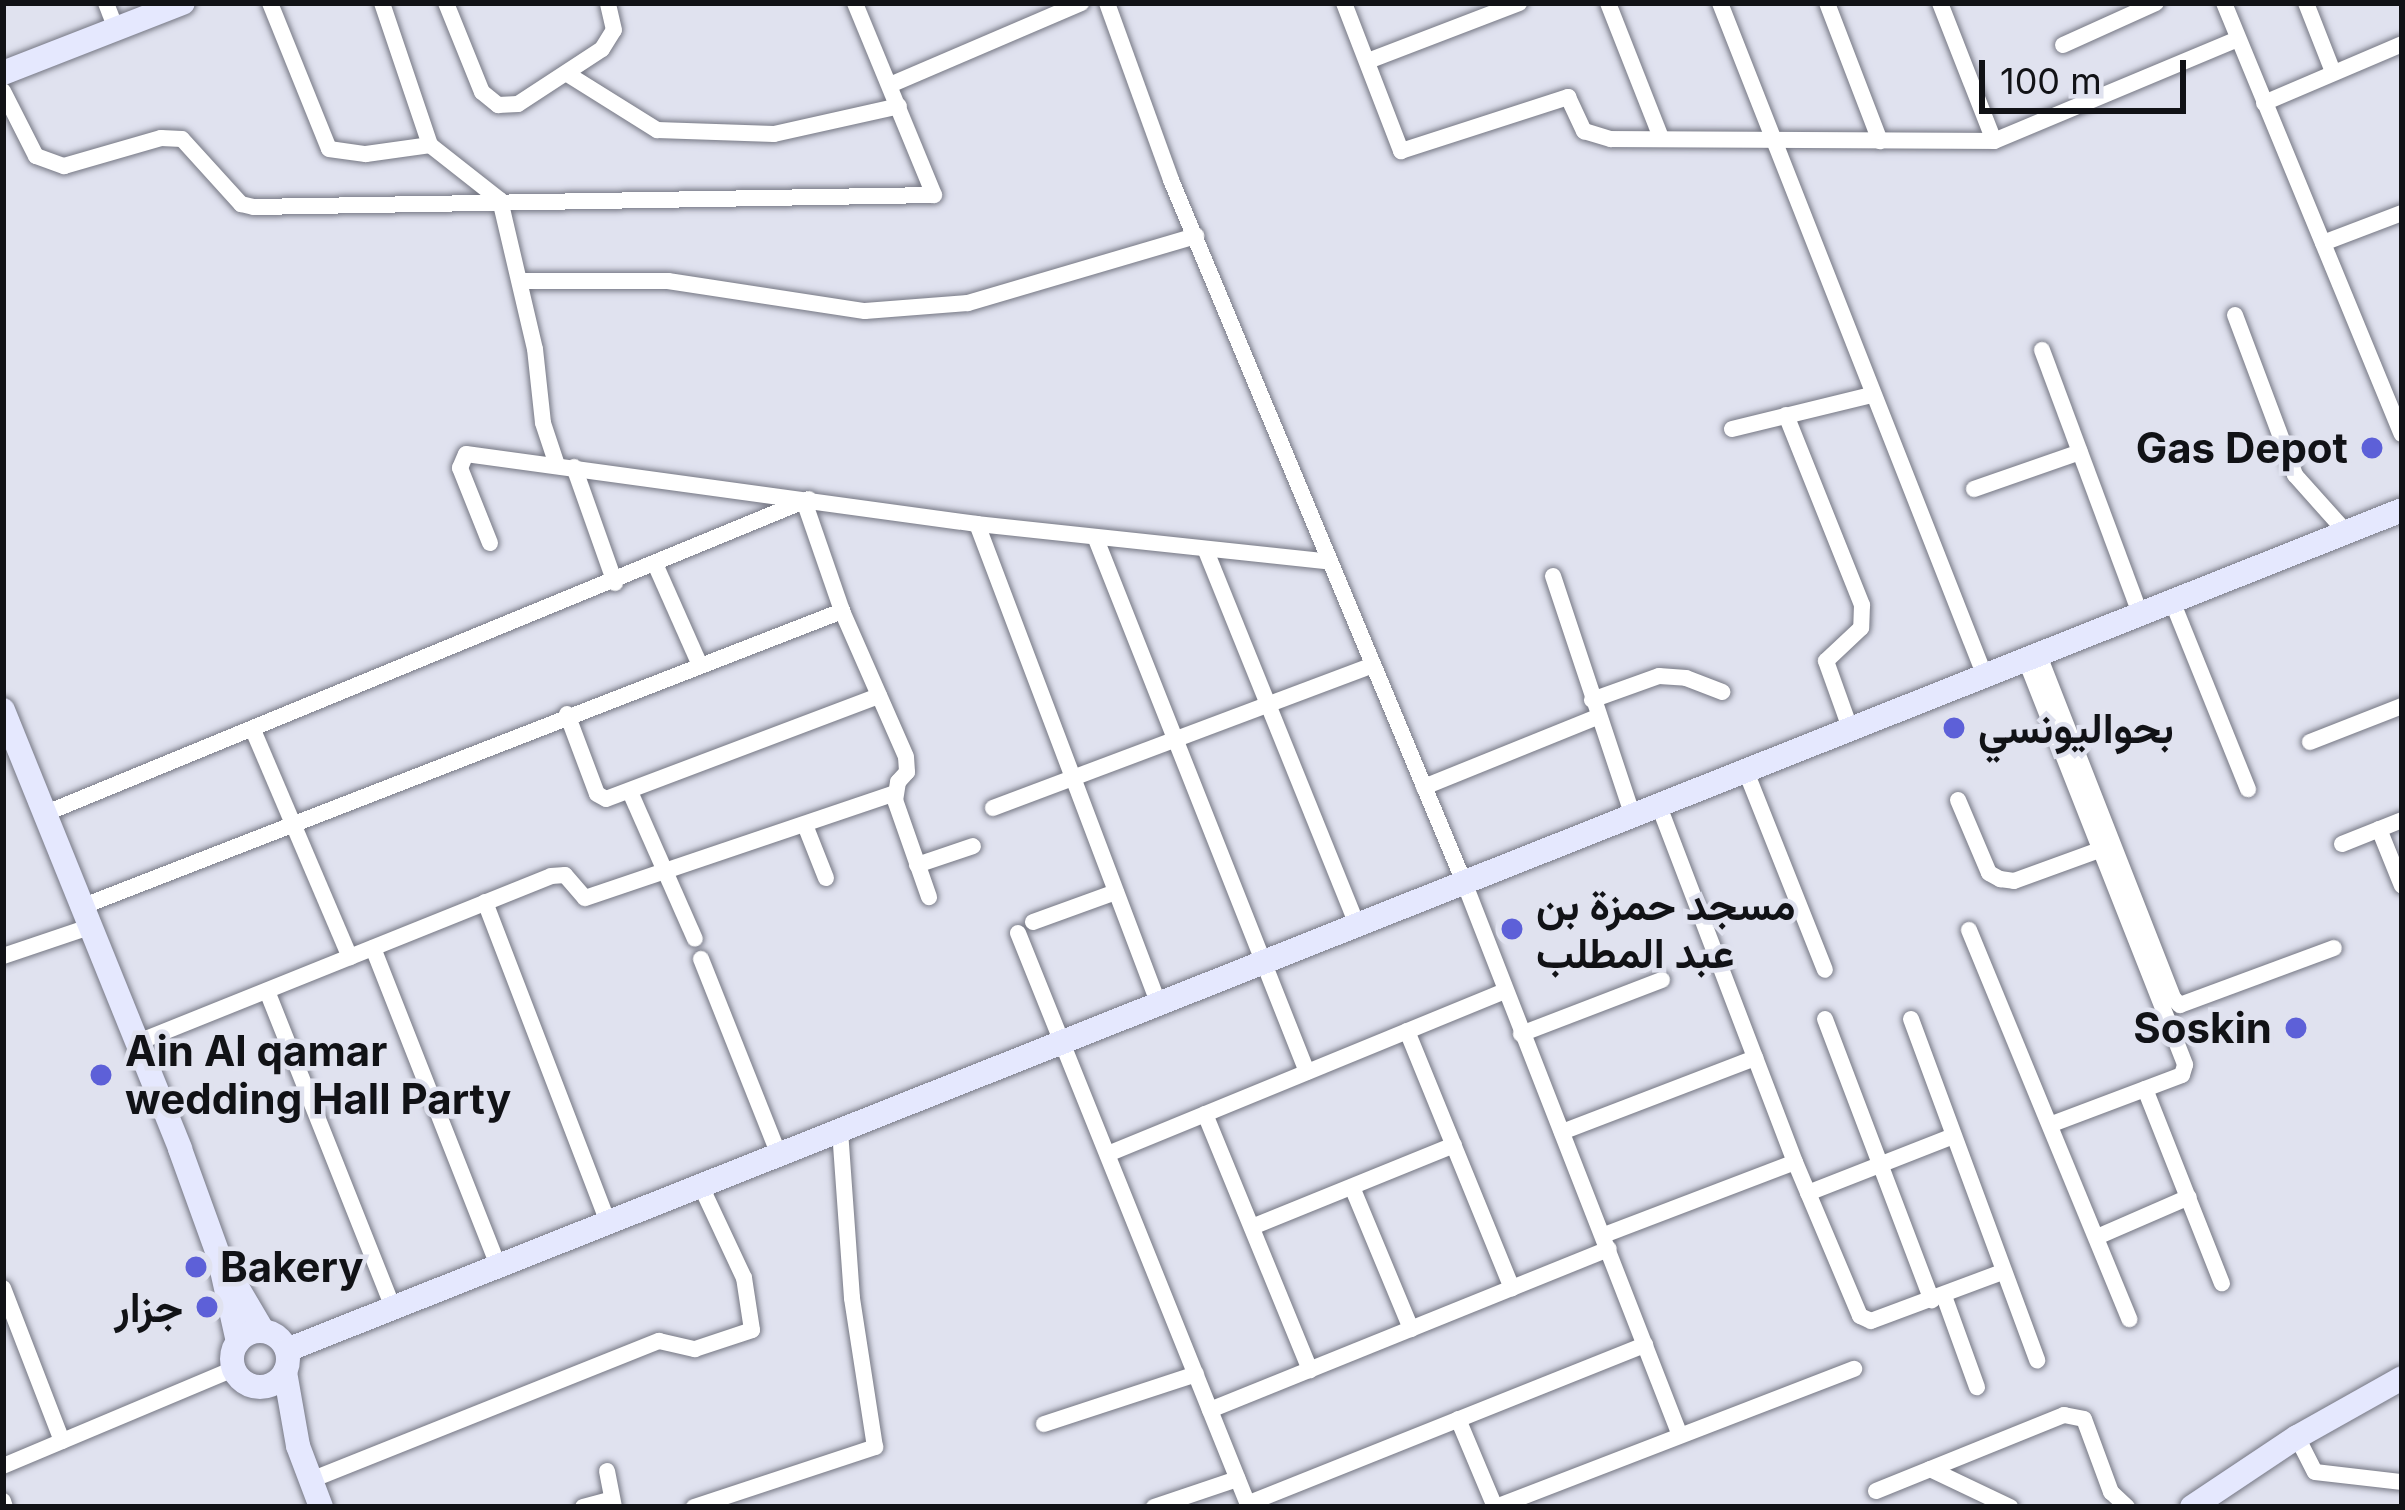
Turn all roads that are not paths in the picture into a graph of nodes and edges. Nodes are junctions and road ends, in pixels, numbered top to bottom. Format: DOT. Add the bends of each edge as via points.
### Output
graph roads {
  1 [pos="106,3"];
  2 [pos="183,3"];
  3 [pos="270,3"];
  4 [pos="382,3"];
  5 [pos="446,3"];
  6 [pos="608,3"];
  7 [pos="855,3"];
  8 [pos="1081,3"];
  9 [pos="1107,3"];
  10 [pos="1345,3"];
  11 [pos="1519,3"];
  12 [pos="1608,3"];
  13 [pos="1720,3"];
  14 [pos="1827,3"];
  15 [pos="1940,3"];
  16 [pos="2156,3"];
  17 [pos="2224,3"];
  18 [pos="2306,3"];
  19 [pos="116,29"];
  20 [pos="2238,39"];
  21 [pos="2402,44"];
  22 [pos="2063,45"];
  23 [pos="1368,62"];
  24 [pos="2333,72"];
  25 [pos="3,73"];
  26 [pos="569,75"];
  27 [pos="890,86"];
  28 [pos="3,91"];
  29 [pos="2264,103"];
  30 [pos="899,106"];
  31 [pos="1660,135"];
  32 [pos="1774,140"];
  33 [pos="1880,141"];
  34 [pos="1994,141"];
  35 [pos="430,145"];
  36 [pos="500,200"];
  37 [pos="2402,213"];
  38 [pos="1196,236"];
  39 [pos="2323,243"];
  40 [pos="520,281"];
  41 [pos="2235,315"];
  42 [pos="2042,350"];
  43 [pos="1873,395"];
  44 [pos="1786,415"];
  45 [pos="1732,429"];
  46 [pos="2402,434"];
  47 [pos="2080,452"];
  48 [pos="566,466"];
  49 [pos="1974,489"];
  50 [pos="808,500"];
  51 [pos="2402,510"];
  52 [pos="977,524"];
  53 [pos="2346,532"];
  54 [pos="1096,539"];
  55 [pos="490,543"];
  56 [pos="1207,551"];
  57 [pos="1326,561"];
  58 [pos="656,566"];
  59 [pos="1553,576"];
  60 [pos="615,583"];
  61 [pos="2172,601"];
  62 [pos="842,611"];
  63 [pos="2140,614"];
  64 [pos="2031,656"];
  65 [pos="699,663"];
  66 [pos="1373,665"];
  67 [pos="1984,674"];
  68 [pos="1722,692"];
  69 [pos="878,696"];
  70 [pos="1270,706"];
  71 [pos="2402,706"];
  72 [pos="1594,708"];
  73 [pos="3,710"];
  74 [pos="567,715"];
  75 [pos="1850,728"];
  76 [pos="253,730"];
  77 [pos="2310,742"];
  78 [pos="1173,745"];
  79 [pos="1745,770"];
  80 [pos="1075,782"];
  81 [pos="1424,788"];
  82 [pos="2248,789"];
  83 [pos="631,794"];
  84 [pos="895,794"];
  85 [pos="1958,800"];
  86 [pos="1659,806"];
  87 [pos="993,808"];
  88 [pos="44,814"];
  89 [pos="1633,816"];
  90 [pos="2402,820"];
  91 [pos="292,823"];
  92 [pos="805,825"];
  93 [pos="2379,830"];
  94 [pos="2342,844"];
  95 [pos="973,846"];
  96 [pos="2099,850"];
  97 [pos="917,865"];
  98 [pos="668,872"];
  99 [pos="826,878"];
  100 [pos="1464,882"];
  101 [pos="2402,886"];
  102 [pos="1116,892"];
  103 [pos="928,897"];
  104 [pos="485,902"];
  105 [pos="85,917"];
  106 [pos="1358,927"];
  107 [pos="1969,931"];
  108 [pos="695,939"];
  109 [pos="373,948"];
  110 [pos="2334,948"];
  111 [pos="3,956"];
  112 [pos="350,957"];
  113 [pos="701,959"];
  114 [pos="1260,965"];
  115 [pos="1825,970"];
  116 [pos="1662,980"];
  117 [pos="267,991"];
  118 [pos="1505,991"];
  119 [pos="1159,1005"];
  120 [pos="1825,1019"];
  121 [pos="1911,1019"];
  122 [pos="1408,1031"];
  123 [pos="1521,1034"];
  124 [pos="1063,1040"];
  125 [pos="136,1043"];
  126 [pos="1755,1058"];
  127 [pos="1307,1072"];
  128 [pos="2145,1089"];
  129 [pos="1205,1114"];
  130 [pos="2050,1125"];
  131 [pos="840,1130"];
  132 [pos="1562,1132"];
  133 [pos="1951,1137"];
  134 [pos="1454,1145"];
  135 [pos="1110,1153"];
  136 [pos="779,1155"];
  137 [pos="1795,1162"];
  138 [pos="1880,1165"];
  139 [pos="701,1186"];
  140 [pos="1352,1186"];
  141 [pos="1808,1193"];
  142 [pos="2188,1197"];
  143 [pos="608,1222"];
  144 [pos="1252,1227"];
  145 [pos="2097,1237"];
  146 [pos="1606,1242"];
  147 [pos="219,1257"];
  148 [pos="498,1266"];
  149 [pos="2002,1272"];
  150 [pos="2222,1283"];
  151 [pos="3,1288"];
  152 [pos="1512,1288"];
  153 [pos="1938,1298"];
  154 [pos="393,1308"];
  155 [pos="2129,1319"];
  156 [pos="1411,1329"];
  157 [pos="263,1331"];
  158 [pos="238,1342"];
  159 [pos="1645,1345"];
  160 [pos="2037,1360"];
  161 [pos="286,1361"];
  162 [pos="233,1369"];
  163 [pos="1854,1369"];
  164 [pos="1310,1370"];
  165 [pos="1196,1374"];
  166 [pos="2402,1378"];
  167 [pos="256,1386"];
  168 [pos="1978,1387"];
  169 [pos="1210,1410"];
  170 [pos="1458,1419"];
  171 [pos="1044,1424"];
  172 [pos="1678,1433"];
  173 [pos="2297,1436"];
  174 [pos="62,1441"];
  175 [pos="298,1446"];
  176 [pos="3,1466"];
  177 [pos="1930,1469"];
  178 [pos="607,1471"];
  179 [pos="1237,1479"];
  180 [pos="310,1480"];
  181 [pos="2402,1482"];
  182 [pos="1876,1491"];
  183 [pos="613,1503"];
  184 [pos="1248,1506"];
  185 [pos="321,1507"];
  186 [pos="583,1507"];
  187 [pos="694,1507"];
  188 [pos="1154,1507"];
  189 [pos="1495,1507"];
  190 [pos="2010,1507"];
  191 [pos="2127,1507"];
  192 [pos="2192,1507"];
  1 -- 19 [label="street"];
  2 -- 19 [label="street"];
  3 -- 35 [label="street" via="329,149 366,154"];
  4 -- 35 [label="street"];
  5 -- 26 [label="street" via="482,92 498,105 518,104"];
  6 -- 26 [label="street" via="614,30"];
  7 -- 27 [label="street"];
  8 -- 27 [label="street"];
  9 -- 38 [label="street"];
  10 -- 23 [label="street"];
  11 -- 23 [label="street"];
  12 -- 31 [label="street"];
  13 -- 32 [label="street"];
  14 -- 33 [label="street"];
  15 -- 34 [label="street"];
  16 -- 22 [label="street"];
  17 -- 20 [label="street"];
  18 -- 24 [label="street"];
  19 -- 25 [label="street"];
  20 -- 29 [label="street"];
  20 -- 34 [label="street"];
  21 -- 24 [label="street"];
  23 -- 31 [label="street" via="1401,151 1568,97 1584,131 1611,139"];
  24 -- 29 [label="street"];
  26 -- 30 [label="street" via="657,130 774,134"];
  27 -- 30 [label="street"];
  28 -- 36 [label="street" via="29,149 55,164 175,137 241,204 254,207"];
  29 -- 39 [label="street"];
  30 -- 36 [label="street" via="934,195"];
  31 -- 32 [label="street"];
  32 -- 33 [label="street"];
  32 -- 43 [label="street"];
  33 -- 34 [label="street"];
  35 -- 36 [label="street"];
  36 -- 40 [label="street"];
  37 -- 39 [label="street"];
  38 -- 40 [label="street" via="968,303 865,311 668,281"];
  38 -- 57 [label="street"];
  39 -- 46 [label="street"];
  40 -- 48 [label="street" via="543,423"];
  41 -- 53 [label="street" via="2295,475"];
  42 -- 47 [label="street"];
  43 -- 44 [label="street"];
  43 -- 67 [label="street"];
  44 -- 45 [label="street"];
  44 -- 75 [label="street" via="1862,605 1861,628 1826,661"];
  47 -- 49 [label="street"];
  47 -- 63 [label="street"];
  48 -- 50 [label="street"];
  48 -- 55 [label="street" via="462,457"];
  48 -- 60 [label="street"];
  50 -- 52 [label="street"];
  50 -- 58 [label="street"];
  50 -- 62 [label="street"];
  51 -- 53 [label="street"];
  52 -- 54 [label="street"];
  52 -- 80 [label="street"];
  53 -- 61 [label="street"];
  54 -- 56 [label="street"];
  54 -- 78 [label="street"];
  56 -- 57 [label="street"];
  56 -- 70 [label="street"];
  57 -- 66 [label="street"];
  58 -- 60 [label="street"];
  58 -- 65 [label="street"];
  59 -- 72 [label="street"];
  60 -- 76 [label="street"];
  61 -- 63 [label="street"];
  61 -- 82 [label="street"];
  62 -- 65 [label="street"];
  62 -- 69 [label="street"];
  63 -- 64 [label="street"];
  64 -- 67 [label="street"];
  64 -- 96 [label="street"];
  64 -- 110 [label="street" via="2180,1005"];
  65 -- 74 [label="street"];
  66 -- 70 [label="street"];
  66 -- 81 [label="street"];
  67 -- 75 [label="street"];
  68 -- 72 [label="street" via="1659,676"];
  69 -- 83 [label="street"];
  69 -- 84 [label="street" via="907,765"];
  70 -- 78 [label="street"];
  70 -- 106 [label="street"];
  71 -- 77 [label="street"];
  72 -- 81 [label="street"];
  72 -- 89 [label="street"];
  73 -- 88 [label="street"];
  74 -- 83 [label="street" via="600,798"];
  74 -- 91 [label="street"];
  75 -- 79 [label="street"];
  76 -- 88 [label="street"];
  76 -- 91 [label="street"];
  78 -- 80 [label="street"];
  78 -- 114 [label="street"];
  79 -- 86 [label="street"];
  79 -- 115 [label="street"];
  80 -- 87 [label="street"];
  80 -- 102 [label="street"];
  81 -- 100 [label="street"];
  83 -- 98 [label="street"];
  84 -- 92 [label="street"];
  84 -- 97 [label="street"];
  85 -- 96 [label="street" via="1990,873 2000,879"];
  86 -- 89 [label="street"];
  86 -- 126 [label="street"];
  88 -- 105 [label="street"];
  89 -- 100 [label="street"];
  90 -- 93 [label="street"];
  91 -- 105 [label="street"];
  91 -- 112 [label="street"];
  92 -- 98 [label="street"];
  92 -- 99 [label="street"];
  93 -- 94 [label="street"];
  93 -- 101 [label="street"];
  95 -- 97 [label="street"];
  96 -- 128 [label="street" via="2185,1065 2182,1075"];
  97 -- 103 [label="street"];
  98 -- 104 [label="street" via="585,898 557,874"];
  98 -- 108 [label="street"];
  100 -- 106 [label="street"];
  100 -- 118 [label="street"];
  102 -- 119 [label="street"];
  102 -- 124 [label="street" via="1026,927"];
  104 -- 109 [label="street"];
  104 -- 143 [label="street"];
  105 -- 111 [label="street"];
  105 -- 125 [label="street"];
  106 -- 114 [label="street"];
  107 -- 130 [label="street"];
  109 -- 112 [label="street"];
  109 -- 148 [label="street"];
  112 -- 117 [label="street"];
  113 -- 136 [label="street"];
  114 -- 119 [label="street"];
  114 -- 127 [label="street"];
  116 -- 123 [label="street"];
  117 -- 125 [label="street"];
  117 -- 154 [label="street"];
  118 -- 122 [label="street"];
  118 -- 123 [label="street"];
  119 -- 124 [label="street"];
  120 -- 138 [label="street"];
  121 -- 133 [label="street"];
  122 -- 127 [label="street"];
  122 -- 134 [label="street"];
  123 -- 132 [label="street"];
  124 -- 131 [label="street"];
  124 -- 135 [label="street"];
  125 -- 147 [label="street"];
  126 -- 132 [label="street"];
  126 -- 137 [label="street"];
  127 -- 129 [label="street"];
  128 -- 130 [label="street"];
  128 -- 142 [label="street"];
  129 -- 135 [label="street"];
  129 -- 144 [label="street"];
  130 -- 145 [label="street"];
  131 -- 136 [label="street"];
  131 -- 187 [label="street" via="852,1298 875,1447"];
  132 -- 146 [label="street"];
  133 -- 138 [label="street"];
  133 -- 149 [label="street"];
  134 -- 140 [label="street"];
  134 -- 152 [label="street"];
  135 -- 165 [label="street"];
  136 -- 139 [label="street"];
  137 -- 141 [label="street"];
  137 -- 146 [label="street"];
  138 -- 141 [label="street"];
  138 -- 153 [label="street"];
  139 -- 143 [label="street"];
  139 -- 180 [label="street" via="744,1278 752,1330 695,1349 659,1341"];
  140 -- 144 [label="street"];
  140 -- 156 [label="street"];
  141 -- 153 [label="street" via="1865,1321"];
  142 -- 145 [label="street"];
  142 -- 150 [label="street"];
  143 -- 148 [label="street"];
  144 -- 164 [label="street"];
  145 -- 155 [label="street"];
  146 -- 152 [label="street"];
  146 -- 159 [label="street"];
  147 -- 157 [label="street"];
  147 -- 158 [label="street"];
  148 -- 154 [label="street"];
  149 -- 153 [label="street"];
  149 -- 160 [label="street"];
  151 -- 174 [label="street"];
  152 -- 156 [label="street"];
  153 -- 168 [label="street"];
  154 -- 161 [label="street"];
  156 -- 164 [label="street"];
  157 -- 158 [label="street"];
  157 -- 161 [label="street"];
  158 -- 162 [label="street"];
  159 -- 170 [label="street"];
  159 -- 172 [label="street"];
  161 -- 167 [label="street" via="272,1384"];
  161 -- 175 [label="street"];
  162 -- 167 [label="street"];
  162 -- 174 [label="street"];
  163 -- 172 [label="street"];
  164 -- 169 [label="street"];
  165 -- 169 [label="street"];
  165 -- 171 [label="street"];
  166 -- 173 [label="street"];
  167 -- 175 [label="street"];
  169 -- 179 [label="street"];
  170 -- 184 [label="street"];
  170 -- 189 [label="street"];
  172 -- 189 [label="street"];
  173 -- 181 [label="street" via="2314,1472"];
  173 -- 192 [label="street"];
  174 -- 176 [label="street"];
  175 -- 180 [label="street"];
  177 -- 182 [label="street"];
  177 -- 190 [label="street"];
  177 -- 191 [label="street" via="2062,1415 2078,1416 2111,1492"];
  178 -- 183 [label="street"];
  179 -- 184 [label="street"];
  179 -- 188 [label="street"];
  180 -- 185 [label="street"];
  183 -- 186 [label="street"];
}
